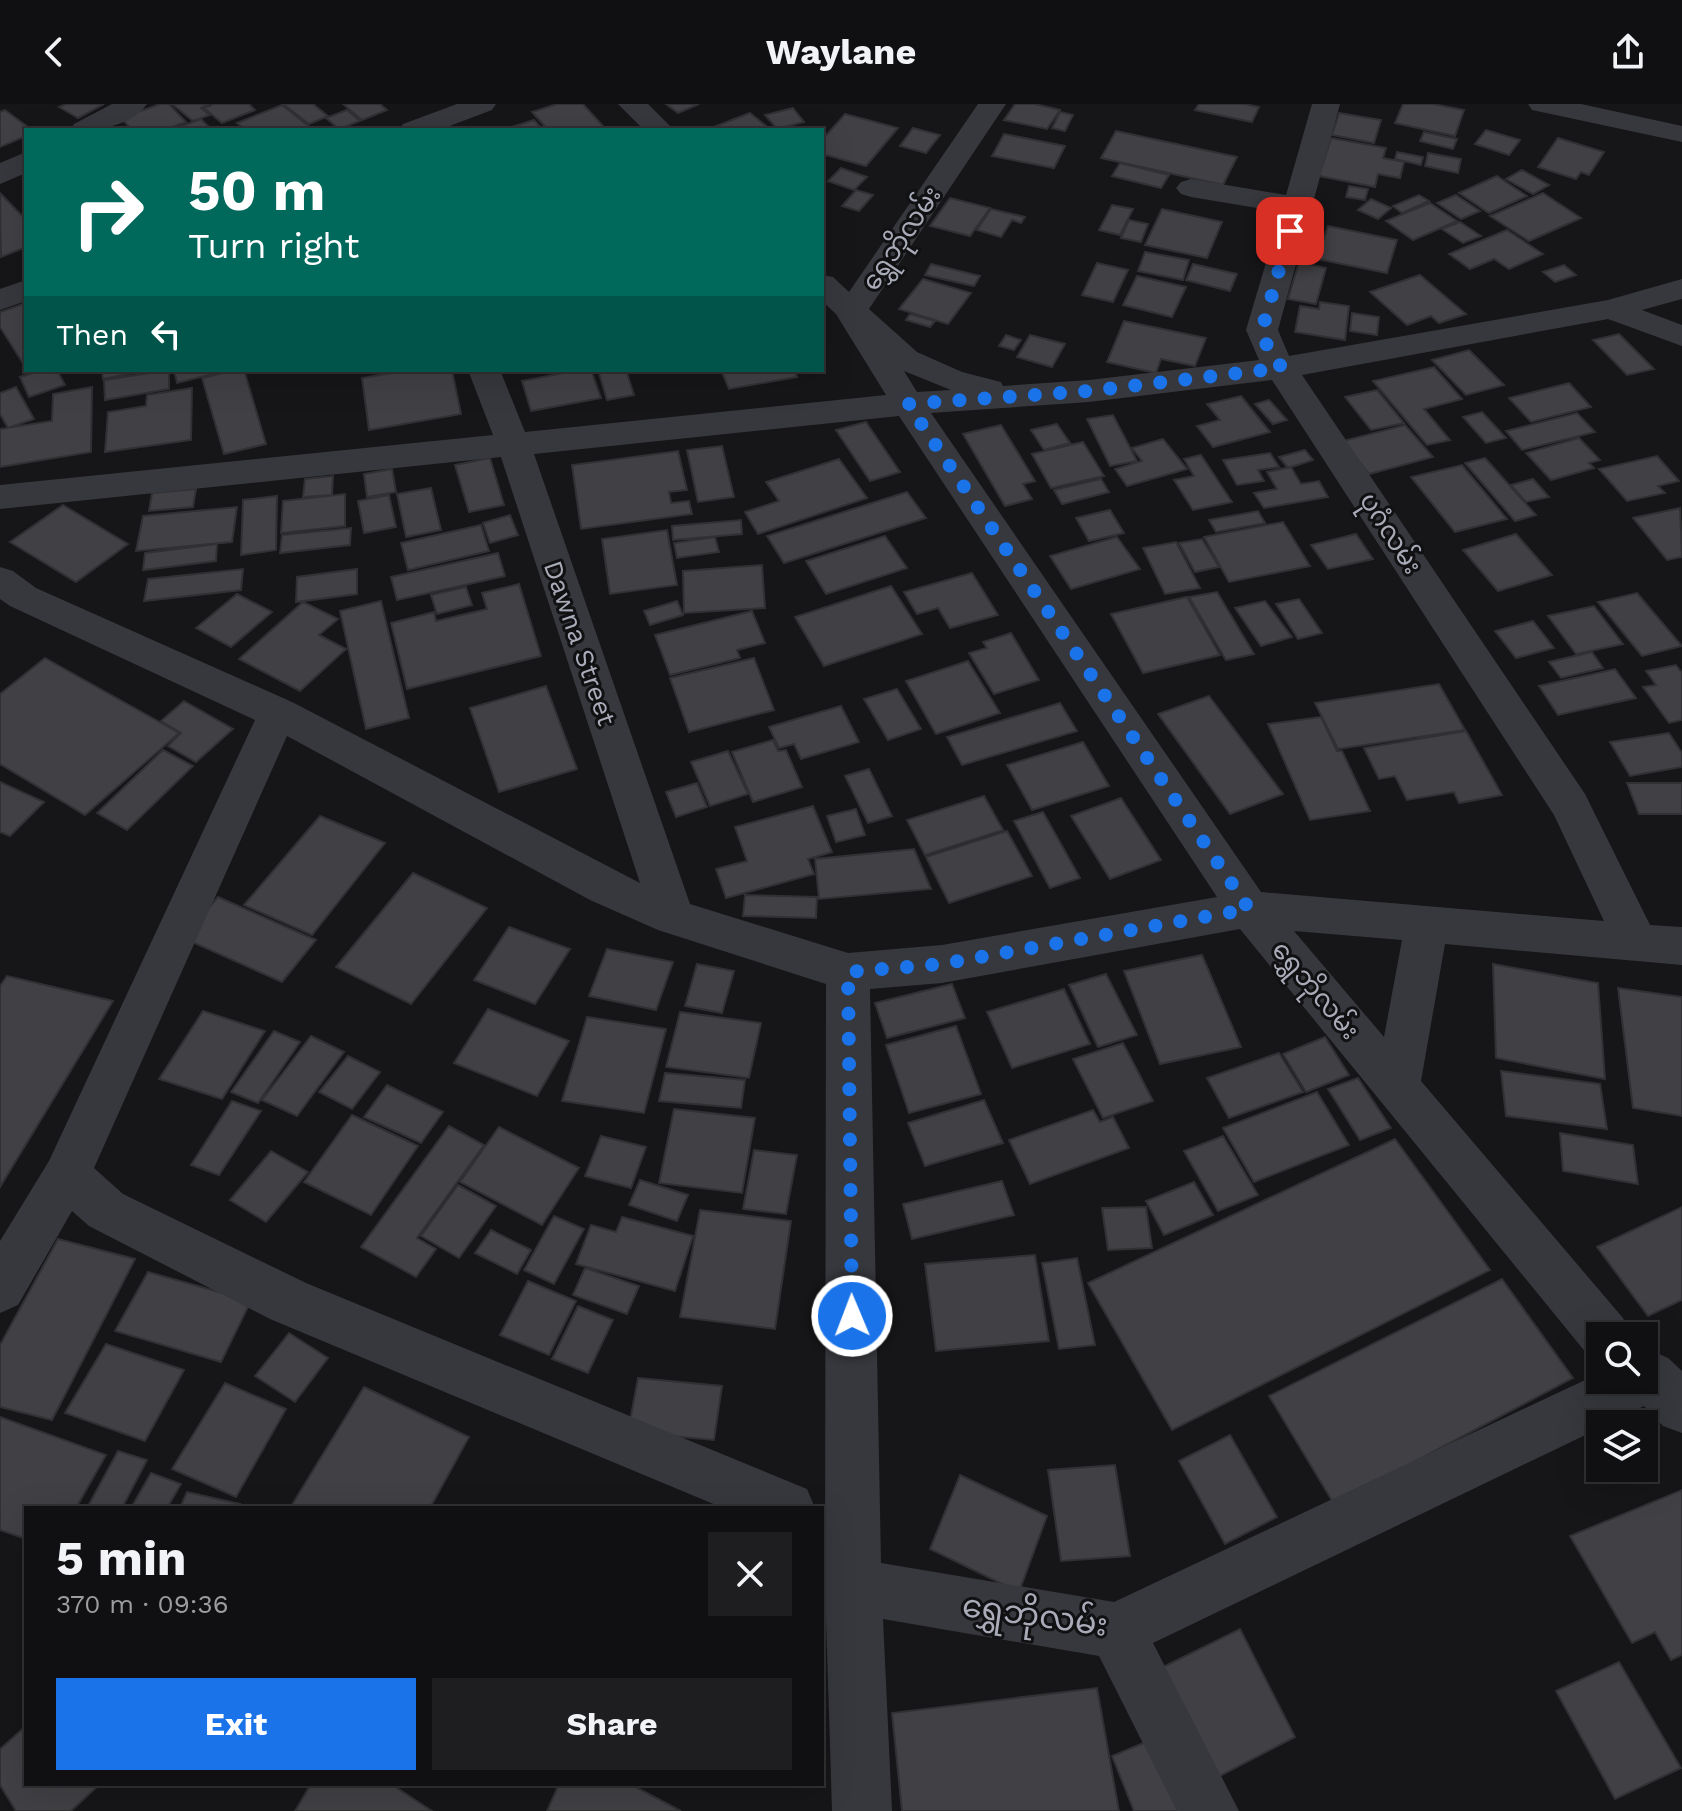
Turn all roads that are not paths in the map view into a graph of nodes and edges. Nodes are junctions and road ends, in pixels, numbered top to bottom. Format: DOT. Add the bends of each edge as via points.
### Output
graph roads {
  1 [pos="133,104"];
  2 [pos="482,104"];
  3 [pos="632,104"];
  4 [pos="992,104"];
  5 [pos="1326,104"];
  6 [pos="1542,104"];
  7 [pos="88,128"];
  8 [pos="418,128"];
  9 [pos="658,128"];
  10 [pos="1682,134"];
  11 [pos="24,162"];
  12 [pos="0,175"];
  13 [pos="1191,188"];
  14 [pos="1298,206"];
  15 [pos="824,286"];
  16 [pos="1682,289"];
  17 [pos="24,291"];
  18 [pos="0,300"];
  19 [pos="1610,309"];
  20 [pos="851,312"];
  21 [pos="1682,336"];
  22 [pos="1282,368"];
  23 [pos="485,372"];
  24 [pos="1015,396"];
  25 [pos="908,404"];
  26 [pos="514,446"];
  27 [pos="0,497"];
  28 [pos="8,598"];
  29 [pos="278,713"];
  30 [pos="1249,909"];
  31 [pos="673,917"];
  32 [pos="1427,924"];
  33 [pos="1636,941"];
  34 [pos="1682,946"];
  35 [pos="848,972"];
  36 [pos="1397,1088"];
  37 [pos="67,1175"];
  38 [pos="0,1288"];
  39 [pos="1593,1322"];
  40 [pos="1628,1394"];
  41 [pos="783,1506"];
  42 [pos="843,1548"];
  43 [pos="1116,1631"];
  44 [pos="862,1811"];
  45 [pos="1209,1811"];
  1 -- 7 [label="street"];
  2 -- 8 [label="street"];
  3 -- 9 [label="street"];
  4 -- 20 [label="street, ရွှေဘိုလမ်း"];
  5 -- 14 [label="street, ပုဂံလမ်း"];
  6 -- 10 [label="street"];
  11 -- 12 [label="street"];
  13 -- 14 [label="street"];
  14 -- 22 [label="street, ပုဂံလမ်း" via="1262,330"];
  15 -- 20 [label="street"];
  16 -- 19 [label="street"];
  17 -- 18 [label="street"];
  19 -- 21 [label="street"];
  19 -- 22 [label="street"];
  20 -- 24 [label="street" via="905,359 950,379"];
  20 -- 25 [label="street, ရွှေဘိုလမ်း"];
  22 -- 24 [label="street"];
  22 -- 33 [label="street, ပုဂံလမ်း" via="1570,806"];
  23 -- 26 [label="street, Dawna Street"];
  24 -- 25 [label="street"];
  25 -- 26 [label="street"];
  25 -- 30 [label="street, ရွှေဘိုလမ်း"];
  26 -- 27 [label="street"];
  26 -- 31 [label="street, Dawna Street"];
  28 -- 29 [label="street"];
  29 -- 31 [label="street" via="605,887"];
  29 -- 37 [label="street"];
  30 -- 32 [label="street"];
  30 -- 35 [label="street" via="942,964"];
  30 -- 36 [label="street, ရွှေဘိုလမ်း"];
  31 -- 35 [label="street"];
  32 -- 33 [label="street"];
  32 -- 36 [label="street"];
  33 -- 34 [label="street"];
  35 -- 42 [label="street"];
  36 -- 39 [label="street, ရွှေဘိုလမ်း"];
  37 -- 38 [label="street"];
  37 -- 41 [label="street" via="106,1210 288,1301"];
  40 -- 43 [label="street, ရွှေဘိုလမ်း"];
  42 -- 43 [label="street, ရွှေဘိုလမ်း"];
  42 -- 44 [label="street"];
  43 -- 45 [label="street"];
}
